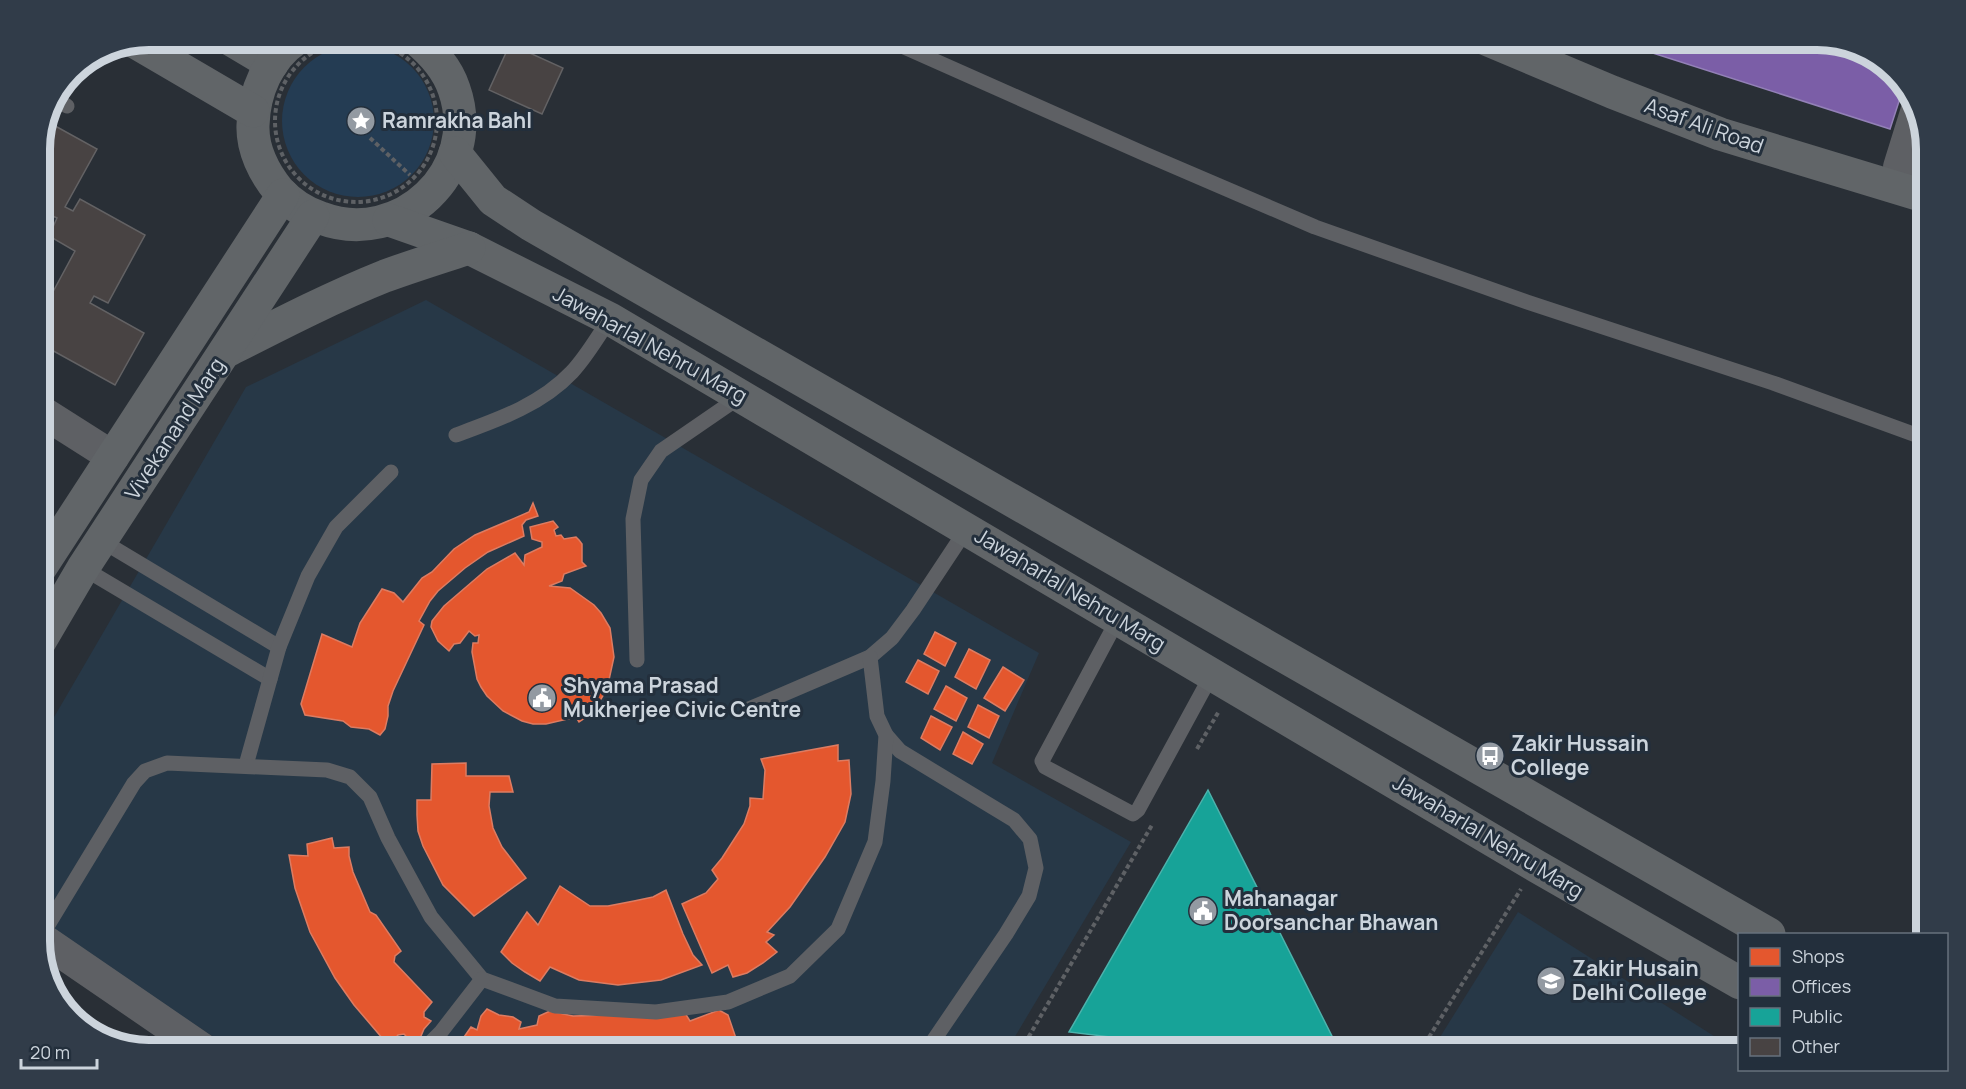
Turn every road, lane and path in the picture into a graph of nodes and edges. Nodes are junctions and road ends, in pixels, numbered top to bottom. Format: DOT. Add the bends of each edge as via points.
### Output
graph roads {
  1 [pos="149,50"];
  2 [pos="248,50"];
  3 [pos="283,50"];
  4 [pos="321,50"];
  5 [pos="394,50"];
  6 [pos="430,50"];
  7 [pos="911,50"];
  8 [pos="1512,50"];
  9 [pos="1565,50"];
  10 [pos="272,64"];
  11 [pos="254,111"];
  12 [pos="1915,134"];
  13 [pos="370,138"];
  14 [pos="455,153"];
  15 [pos="1913,171"];
  16 [pos="413,178"];
  17 [pos="1916,194"];
  18 [pos="283,195"];
  19 [pos="313,216"];
  20 [pos="389,220"];
  21 [pos="469,248"];
  22 [pos="610,319"];
  23 [pos="224,353"];
  24 [pos="741,396"];
  25 [pos="50,417"];
  26 [pos="456,435"];
  27 [pos="1916,435"];
  28 [pos="113,457"];
  29 [pos="391,472"];
  30 [pos="966,530"];
  31 [pos="102,541"];
  32 [pos="50,553"];
  33 [pos="83,568"];
  34 [pos="1118,619"];
  35 [pos="50,624"];
  36 [pos="279,647"];
  37 [pos="870,657"];
  38 [pos="637,660"];
  39 [pos="270,679"];
  40 [pos="1223,681"];
  41 [pos="749,709"];
  42 [pos="886,735"];
  43 [pos="1192,757"];
  44 [pos="246,765"];
  45 [pos="1157,818"];
  46 [pos="1536,866"];
  47 [pos="50,922"];
  48 [pos="1767,933"];
  49 [pos="50,945"];
  50 [pos="482,979"];
  51 [pos="1738,982"];
  52 [pos="189,1040"];
  53 [pos="433,1040"];
  54 [pos="934,1040"];
  55 [pos="1027,1040"];
  56 [pos="1427,1040"];
  1 -- 11 [label="main road"];
  2 -- 10 [label="main road"];
  3 -- 10 [label="main road"];
  4 -- 16 [label="path" via="293,70 281,90 276,136 287,164 308,186 351,202 389,195"];
  5 -- 16 [label="path" via="416,66 436,106 436,137"];
  6 -- 14 [label="main road" via="445,69 454,89 459,110"];
  7 -- 27 [label="lane" via="1315,227"];
  8 -- 17 [label="main road, Asaf Ali Road" via="1719,134"];
  9 -- 15 [label="main road, Asaf Ali Road" via="1726,115"];
  10 -- 11 [label="main road" via="260,86"];
  11 -- 18 [label="main road" via="253,129 262,165"];
  12 -- 15 [label="street"];
  13 -- 16 [label="path"];
  14 -- 20 [label="main road" via="441,182 430,194 411,210"];
  14 -- 48 [label="main road, Jawaharlal Nehru Marg" via="493,200 531,225"];
  18 -- 19 [label="main road"];
  18 -- 28 [label="main road, Vivekanand Marg"];
  19 -- 20 [label="main road" via="351,225"];
  19 -- 23 [label="main road, Vivekanand Marg"];
  20 -- 21 [label="main road, Jawaharlal Nehru Marg"];
  21 -- 22 [label="main road, Jawaharlal Nehru Marg"];
  21 -- 23 [label="main road" via="362,286"];
  22 -- 24 [label="main road, Jawaharlal Nehru Marg"];
  22 -- 26 [label="lane" via="572,372 543,396 512,415"];
  23 -- 31 [label="main road, Vivekanand Marg"];
  24 -- 30 [label="main road, Jawaharlal Nehru Marg"];
  24 -- 38 [label="lane" via="661,451 641,480 633,519"];
  25 -- 28 [label="street"];
  28 -- 32 [label="main road, Vivekanand Marg"];
  29 -- 36 [label="lane" via="336,526 308,576"];
  30 -- 34 [label="main road, Jawaharlal Nehru Marg"];
  30 -- 37 [label="lane" via="914,610 892,638"];
  31 -- 33 [label="main road, Vivekanand Marg"];
  31 -- 36 [label="lane"];
  33 -- 35 [label="main road, Vivekanand Marg"];
  33 -- 39 [label="lane"];
  34 -- 40 [label="main road, Jawaharlal Nehru Marg"];
  34 -- 40 [label="lane" via="1042,761 1045,767 1133,814"];
  36 -- 39 [label="lane"];
  37 -- 41 [label="lane"];
  37 -- 42 [label="lane" via="877,716"];
  39 -- 44 [label="lane"];
  40 -- 43 [label="path"];
  40 -- 46 [label="main road, Jawaharlal Nehru Marg"];
  42 -- 50 [label="lane" via="874,842 838,929 790,976 728,1002 656,1012 555,1006"];
  42 -- 54 [label="lane" via="900,751 1014,820 1030,839 1036,868 1029,896"];
  44 -- 47 [label="lane" via="167,763 145,771"];
  44 -- 50 [label="lane" via="327,770 350,777 370,797 431,917"];
  45 -- 55 [label="path"];
  46 -- 51 [label="main road, Jawaharlal Nehru Marg"];
  46 -- 56 [label="path"];
  49 -- 52 [label="street"];
  50 -- 53 [label="lane"];
}
